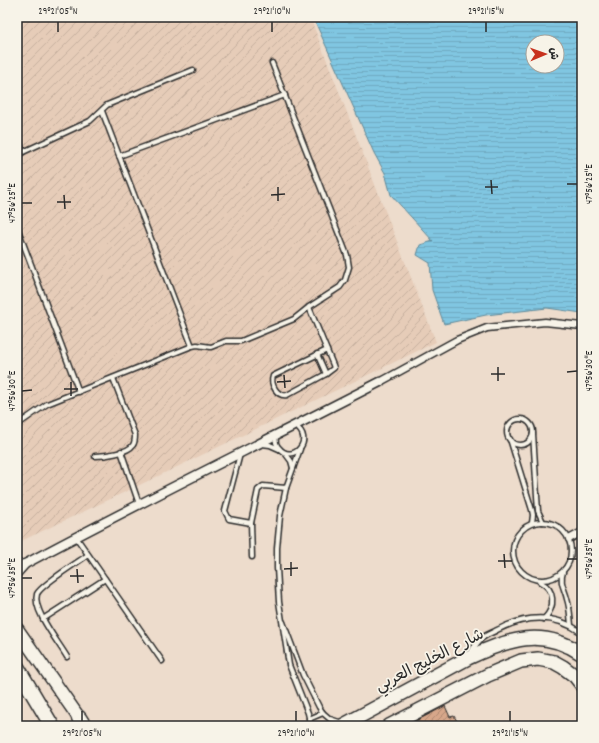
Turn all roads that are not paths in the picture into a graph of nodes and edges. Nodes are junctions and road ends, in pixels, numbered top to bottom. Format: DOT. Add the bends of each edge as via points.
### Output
graph roads {
  1 [pos="272,63"];
  2 [pos="193,70"];
  3 [pos="285,95"];
  4 [pos="102,111"];
  5 [pos="17,137"];
  6 [pos="23,152"];
  7 [pos="17,156"];
  8 [pos="119,156"];
  9 [pos="17,230"];
  10 [pos="309,307"];
  11 [pos="582,326"];
  12 [pos="192,346"];
  13 [pos="327,350"];
  14 [pos="317,354"];
  15 [pos="326,374"];
  16 [pos="113,378"];
  17 [pos="380,382"];
  18 [pos="79,392"];
  19 [pos="17,425"];
  20 [pos="295,426"];
  21 [pos="533,434"];
  22 [pos="276,436"];
  23 [pos="510,439"];
  24 [pos="258,445"];
  25 [pos="300,449"];
  26 [pos="280,450"];
  27 [pos="121,451"];
  28 [pos="285,453"];
  29 [pos="240,454"];
  30 [pos="95,456"];
  31 [pos="293,470"];
  32 [pos="286,488"];
  33 [pos="139,504"];
  34 [pos="543,522"];
  35 [pos="251,523"];
  36 [pos="532,523"];
  37 [pos="582,532"];
  38 [pos="76,537"];
  39 [pos="569,539"];
  40 [pos="88,555"];
  41 [pos="252,557"];
  42 [pos="21,565"];
  43 [pos="563,572"];
  44 [pos="17,573"];
  45 [pos="105,579"];
  46 [pos="538,580"];
  47 [pos="281,614"];
  48 [pos="43,619"];
  49 [pos="544,619"];
  50 [pos="571,625"];
  51 [pos="17,629"];
  52 [pos="582,633"];
  53 [pos="582,654"];
  54 [pos="67,656"];
  55 [pos="464,660"];
  56 [pos="162,661"];
  57 [pos="17,667"];
  58 [pos="17,683"];
  59 [pos="582,685"];
  60 [pos="322,713"];
  61 [pos="309,719"];
  62 [pos="83,723"];
  63 [pos="347,724"];
  64 [pos="48,726"];
  65 [pos="52,726"];
  66 [pos="311,726"];
  67 [pos="389,726"];
  1 -- 3 [label="lane"];
  2 -- 4 [label="lane" via="107,105"];
  3 -- 8 [label="lane"];
  3 -- 10 [label="lane" via="347,255 348,267 345,280 340,287"];
  4 -- 6 [label="lane" via="90,121"];
  4 -- 8 [label="lane"];
  5 -- 6 [label="lane"];
  6 -- 7 [label="lane"];
  8 -- 12 [label="lane"];
  9 -- 18 [label="lane"];
  10 -- 12 [label="lane" via="294,319 242,341 226,342 211,347"];
  10 -- 13 [label="lane"];
  11 -- 17 [label="street" via="545,322 487,328 457,340"];
  12 -- 16 [label="lane"];
  13 -- 14 [label="lane"];
  13 -- 15 [label="lane" via="334,366 333,370"];
  14 -- 15 [label="lane"];
  14 -- 15 [label="lane" via="273,376 277,392 282,396 287,395"];
  16 -- 18 [label="lane"];
  16 -- 27 [label="lane" via="135,436 132,446"];
  17 -- 20 [label="street"];
  18 -- 19 [label="lane" via="47,404"];
  20 -- 22 [label="street"];
  20 -- 25 [label="lane" via="304,438"];
  21 -- 23 [label="lane" via="524,444 518,444"];
  21 -- 23 [label="lane" via="531,424 527,420 517,419 512,421 507,430"];
  21 -- 34 [label="lane" via="538,511"];
  22 -- 24 [label="street"];
  22 -- 26 [label="lane" via="276,445"];
  23 -- 36 [label="lane" via="532,510"];
  24 -- 26 [label="lane" via="270,445"];
  24 -- 29 [label="street"];
  25 -- 28 [label="lane" via="290,454"];
  25 -- 31 [label="lane"];
  26 -- 28 [label="lane"];
  27 -- 30 [label="lane"];
  27 -- 33 [label="lane"];
  28 -- 31 [label="lane" via="291,461"];
  29 -- 33 [label="street"];
  29 -- 35 [label="lane" via="225,511 229,518"];
  31 -- 32 [label="lane"];
  32 -- 35 [label="lane" via="264,486 258,490"];
  32 -- 47 [label="lane" via="277,548"];
  33 -- 38 [label="street"];
  34 -- 36 [label="lane"];
  34 -- 39 [label="lane" via="558,527"];
  35 -- 41 [label="lane"];
  36 -- 46 [label="lane" via="518,534 512,550 516,566 522,573"];
  37 -- 39 [label="street"];
  38 -- 40 [label="lane"];
  38 -- 42 [label="street"];
  39 -- 43 [label="lane" via="571,556"];
  40 -- 45 [label="lane"];
  40 -- 48 [label="lane" via="40,589 36,599"];
  42 -- 44 [label="street"];
  43 -- 46 [label="lane" via="547,580"];
  43 -- 50 [label="lane" via="561,583 567,598"];
  45 -- 48 [label="lane"];
  45 -- 56 [label="lane"];
  46 -- 49 [label="lane" via="550,590 552,598 549,614"];
  47 -- 60 [label="lane" via="304,675"];
  47 -- 61 [label="lane" via="288,665"];
  48 -- 54 [label="lane"];
  49 -- 50 [label="lane" via="555,619"];
  49 -- 55 [label="lane" via="533,618 509,624 482,638"];
  50 -- 52 [label="lane"];
  51 -- 62 [label="main road"];
  53 -- 55 [label="main road, شارع الخليج العربي" via="563,643 534,638 510,641"];
  55 -- 63 [label="main road, شارع الخليج العربي"];
  57 -- 65 [label="highway"];
  58 -- 64 [label="highway"];
  59 -- 67 [label="main road" via="575,676 554,662 538,659 521,661 488,675"];
  60 -- 61 [label="lane"];
  60 -- 63 [label="lane" via="330,719"];
  61 -- 66 [label="lane"];
}
